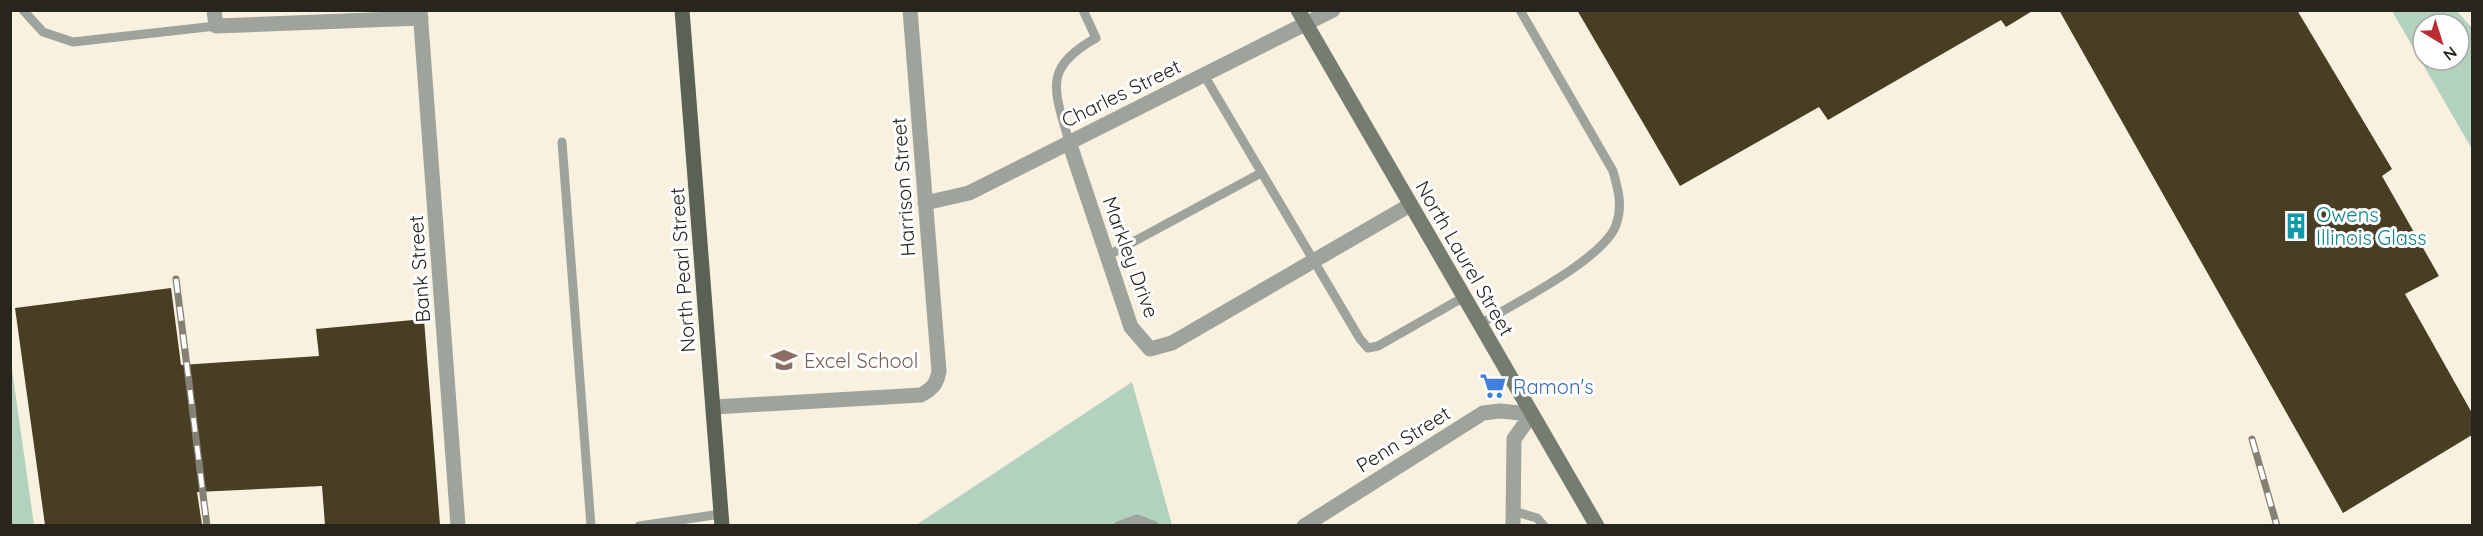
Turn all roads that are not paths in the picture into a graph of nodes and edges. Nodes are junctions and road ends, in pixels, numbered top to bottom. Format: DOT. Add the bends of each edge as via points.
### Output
graph roads {
  1 [pos="23,10"];
  2 [pos="682,10"];
  3 [pos="910,10"];
  4 [pos="1083,10"];
  5 [pos="1333,10"];
  6 [pos="1520,10"];
  7 [pos="420,14"];
  8 [pos="313,16"];
  9 [pos="1302,17"];
  10 [pos="215,18"];
  11 [pos="1204,75"];
  12 [pos="562,142"];
  13 [pos="1069,142"];
  14 [pos="1261,173"];
  15 [pos="925,203"];
  16 [pos="1410,205"];
  17 [pos="1107,256"];
  18 [pos="1313,262"];
  19 [pos="1464,297"];
  20 [pos="1480,324"];
  21 [pos="714,407"];
  22 [pos="1532,414"];
  23 [pos="1513,518"];
  24 [pos="722,520"];
  25 [pos="458,525"];
  26 [pos="591,525"];
  27 [pos="639,525"];
  28 [pos="1118,525"];
  29 [pos="1155,525"];
  30 [pos="1304,525"];
  31 [pos="1544,525"];
  32 [pos="1597,525"];
  1 -- 10 [label="lane" via="44,32 73,42"];
  2 -- 21 [label="main road, North Pearl Street"];
  3 -- 15 [label="street, Harrison Street"];
  4 -- 13 [label="lane, Markley Drive" via="1096,38 1065,59 1056,77 1056,94"];
  5 -- 9 [label="street, Charles Street"];
  6 -- 20 [label="lane" via="1613,171 1621,198 1616,226 1599,248"];
  7 -- 8 [label="street"];
  7 -- 25 [label="street, Bank Street"];
  8 -- 10 [label="street"];
  9 -- 11 [label="street, Charles Street"];
  9 -- 16 [label="street, North Laurel Street"];
  11 -- 13 [label="street, Charles Street"];
  11 -- 14 [label="lane"];
  12 -- 26 [label="lane"];
  13 -- 15 [label="street, Charles Street" via="969,193"];
  13 -- 17 [label="street, Markley Drive"];
  14 -- 17 [label="lane"];
  14 -- 18 [label="lane"];
  15 -- 21 [label="street, Harrison Street" via="938,360 937,382 929,390 921,395"];
  16 -- 18 [label="street, Markley Drive"];
  16 -- 19 [label="street, North Laurel Street"];
  17 -- 18 [label="street, Markley Drive" via="1131,327 1150,349 1172,344"];
  18 -- 19 [label="lane" via="1368,348"];
  19 -- 20 [label="street, North Laurel Street"];
  20 -- 22 [label="street, North Laurel Street"];
  21 -- 24 [label="main road, North Pearl Street"];
  22 -- 23 [label="street" via="1514,440"];
  22 -- 30 [label="street, Penn Street" via="1483,413"];
  22 -- 32 [label="street, North Laurel Street"];
  23 -- 31 [label="lane" via="1537,518"];
  24 -- 27 [label="lane"];
  28 -- 29 [label="lane" via="1137,519"];
}
